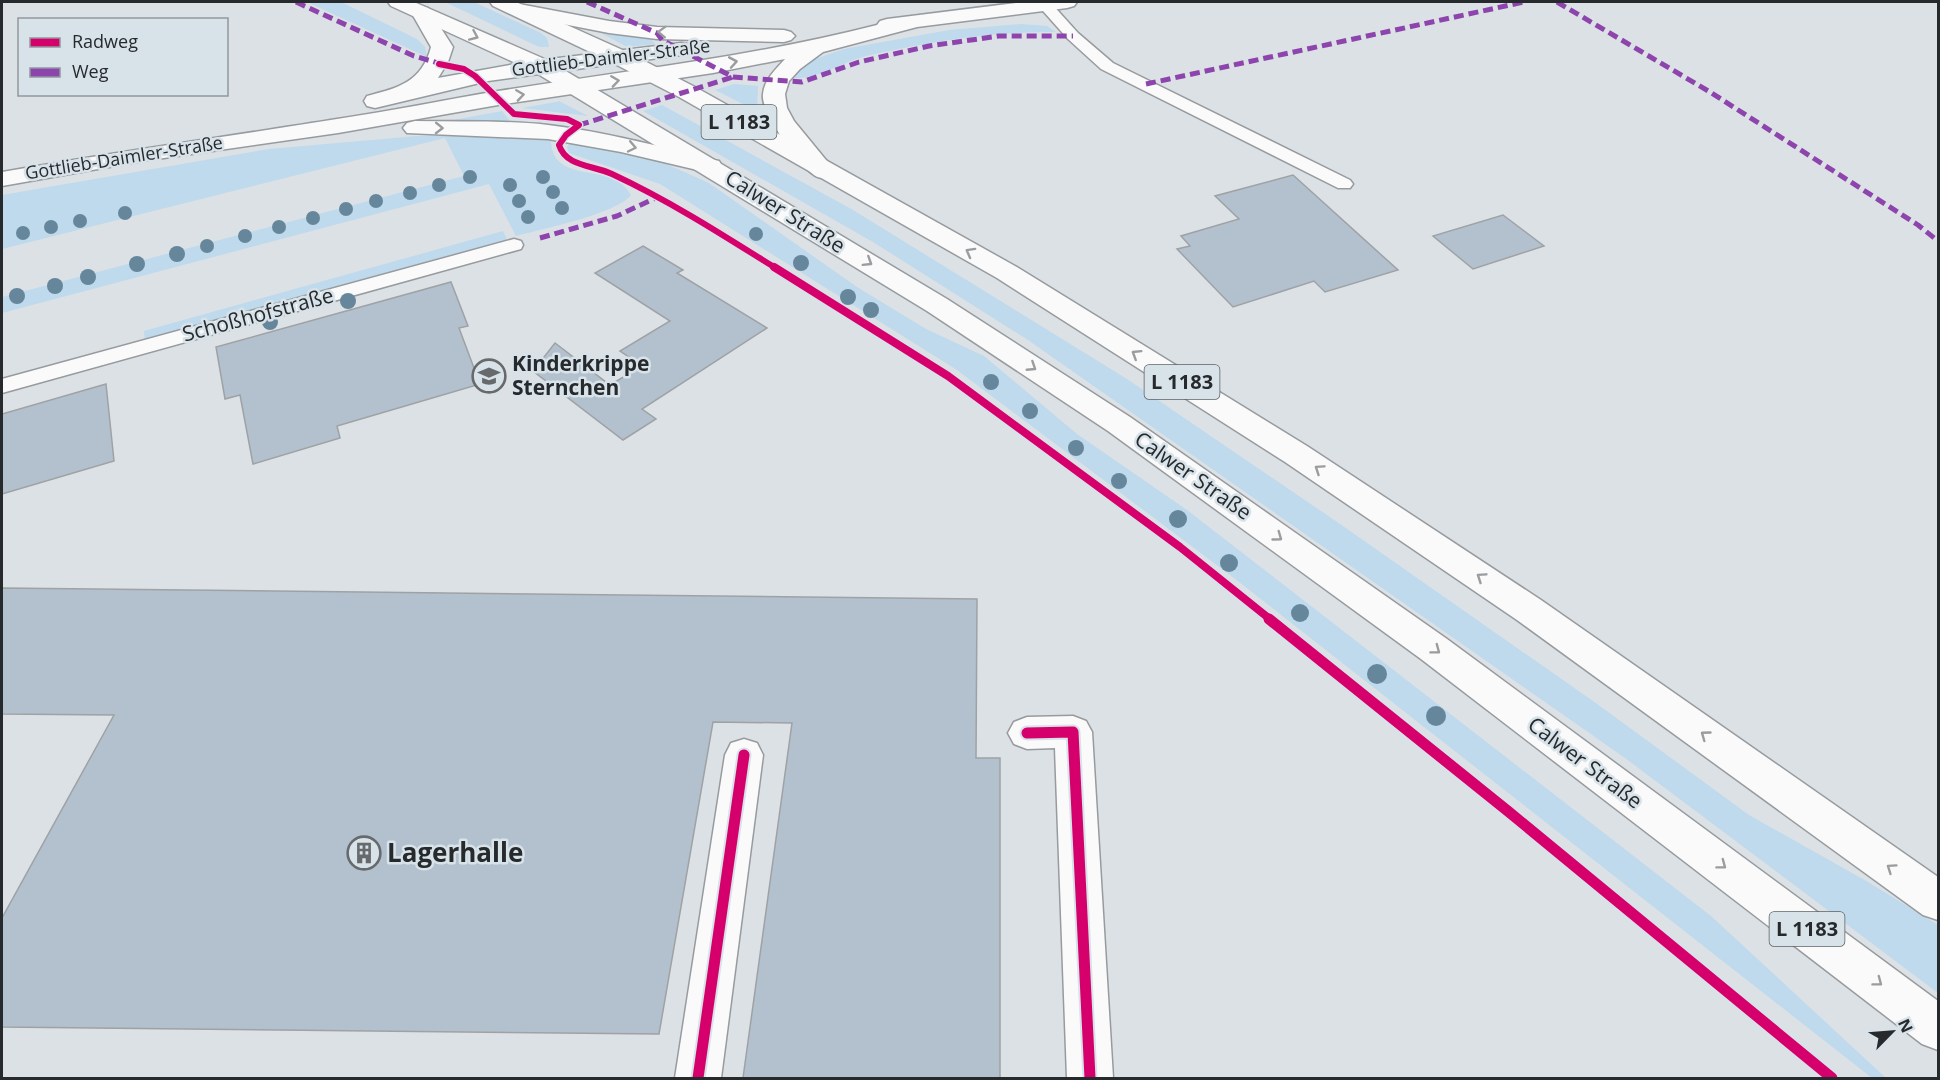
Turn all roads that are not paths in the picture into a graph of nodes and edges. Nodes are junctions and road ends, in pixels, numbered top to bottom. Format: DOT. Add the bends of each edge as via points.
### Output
graph roads {
  1 [pos="398,2"];
  2 [pos="1067,2"];
  3 [pos="1043,3"];
  4 [pos="509,6"];
  5 [pos="421,12"];
  6 [pos="910,22"];
  7 [pos="784,36"];
  8 [pos="817,47"];
  9 [pos="619,57"];
  10 [pos="541,66"];
  11 [pos="655,75"];
  12 [pos="576,87"];
  13 [pos="406,92"];
  14 [pos="338,126"];
  15 [pos="247,138"];
  16 [pos="711,166"];
  17 [pos="824,171"];
  18 [pos="2,179"];
  19 [pos="1344,184"];
  20 [pos="514,245"];
  21 [pos="2,386"];
  22 [pos="1027,733"];
  23 [pos="744,755"];
  24 [pos="1938,901"];
  25 [pos="1938,1028"];
  26 [pos="698,1078"];
  27 [pos="1090,1078"];
  1 -- 5 [label="main road, Calwer Straße / L 1183"];
  2 -- 3 [label="main road, Gottlieb-Daimler-Straße"];
  3 -- 6 [label="main road, Gottlieb-Daimler-Straße"];
  3 -- 19 [label="lane" via="1107,66"];
  7 -- 4 [label="main road, one-way" via="657,33"];
  4 -- 9 [label="main road, L 1183"];
  5 -- 10 [label="main road, Calwer Straße / L 1183, one-way"];
  5 -- 13 [label="main road" via="442,47 439,64"];
  6 -- 7 [label="main road, Gottlieb-Daimler-Straße"];
  6 -- 8 [label="main road, Gottlieb-Daimler-Straße"];
  7 -- 9 [label="main road, Gottlieb-Daimler-Straße"];
  11 -- 8 [label="main road, Gottlieb-Daimler-Straße, one-way"];
  8 -- 17 [label="main road" via="799,58 777,81 772,96 775,111"];
  9 -- 10 [label="main road, Gottlieb-Daimler-Straße"];
  9 -- 11 [label="main road, L 1183"];
  10 -- 12 [label="main road, Calwer Straße / L 1183"];
  10 -- 13 [label="main road, Gottlieb-Daimler-Straße"];
  12 -- 11 [label="main road, Gottlieb-Daimler-Straße, one-way"];
  11 -- 17 [label="main road, L 1183"];
  14 -- 12 [label="main road, Gottlieb-Daimler-Straße, one-way"];
  12 -- 16 [label="main road, Calwer Straße / L 1183"];
  13 -- 15 [label="main road, Gottlieb-Daimler-Straße"];
  14 -- 15 [label="main road, Gottlieb-Daimler-Straße"];
  14 -- 16 [label="main road, one-way" via="516,129 634,147"];
  15 -- 18 [label="main road, Gottlieb-Daimler-Straße"];
  16 -- 25 [label="main road, Calwer Straße / L 1183, one-way" via="937,305 1147,444 1434,649"];
  24 -- 17 [label="main road, L 1183, one-way" via="1529,610 1296,454 1006,272"];
  20 -- 21 [label="lane, Schoßhofstraße"];
  22 -- 27 [label="main road" via="1073,732 1100,1034"];
  23 -- 26 [label="main road"];
}
